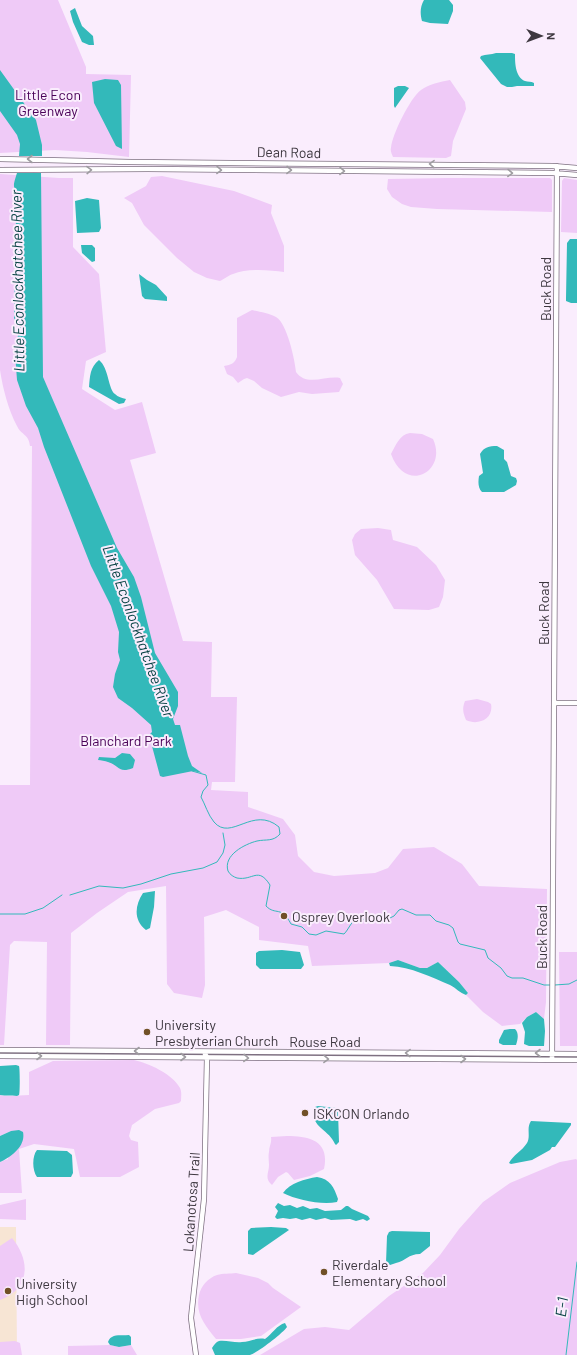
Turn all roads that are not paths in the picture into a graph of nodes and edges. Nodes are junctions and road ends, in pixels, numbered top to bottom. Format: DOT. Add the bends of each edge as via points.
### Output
graph roads {
  1 [pos="0,159"];
  2 [pos="556,166"];
  3 [pos="577,168"];
  4 [pos="0,170"];
  5 [pos="556,173"];
  6 [pos="577,175"];
  7 [pos="554,703"];
  8 [pos="577,703"];
  9 [pos="0,1050"];
  10 [pos="203,1051"];
  11 [pos="552,1054"];
  12 [pos="577,1054"];
  13 [pos="0,1056"];
  14 [pos="207,1057"];
  15 [pos="552,1060"];
  16 [pos="577,1060"];
  17 [pos="196,1355"];
  2 -- 1 [label="street, Dean Road, one-way"];
  2 -- 3 [label="street, Dean Road"];
  2 -- 5 [label="street, Buck Road"];
  4 -- 5 [label="street, Dean Road, one-way"];
  5 -- 6 [label="street, Dean Road"];
  5 -- 7 [label="street, Buck Road"];
  7 -- 8 [label="street"];
  7 -- 11 [label="street, Buck Road"];
  10 -- 9 [label="street, Rouse Road, one-way"];
  11 -- 10 [label="street, Rouse Road, one-way"];
  10 -- 14 [label="street"];
  11 -- 12 [label="street, Rouse Road"];
  11 -- 15 [label="street, Buck Road"];
  13 -- 14 [label="street, Rouse Road, one-way"];
  14 -- 15 [label="street, Rouse Road, one-way"];
  14 -- 17 [label="street, Lokanotosa Trail" via="204,1199 191,1318"];
  15 -- 16 [label="street, Rouse Road"];
}
